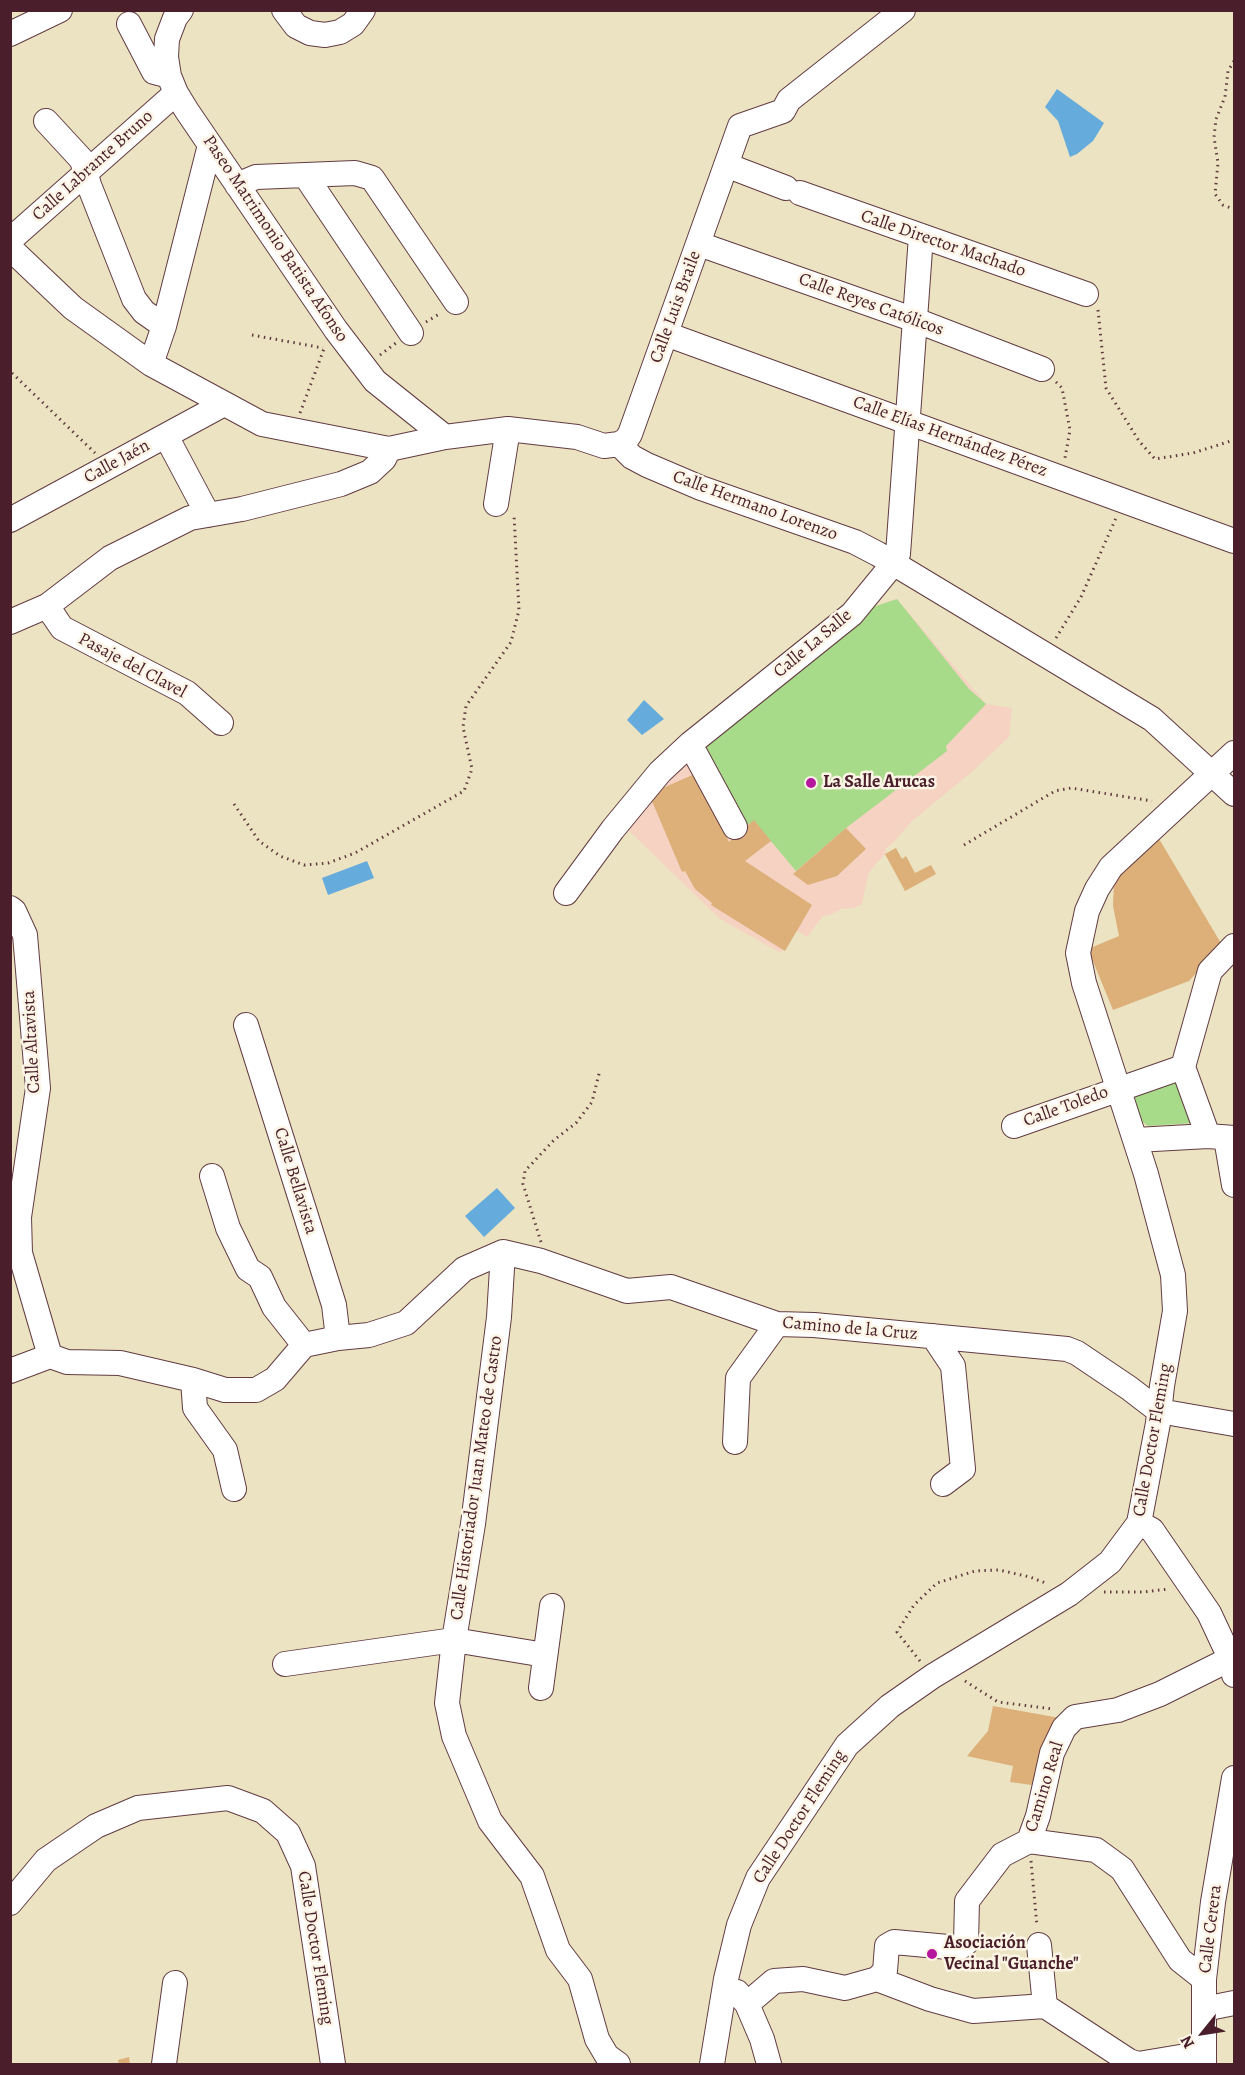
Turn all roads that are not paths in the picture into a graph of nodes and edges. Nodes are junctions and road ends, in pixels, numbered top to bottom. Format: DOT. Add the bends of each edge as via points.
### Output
graph roads {
  1 [pos="60,10"];
  2 [pos="181,10"];
  3 [pos="284,10"];
  4 [pos="363,10"];
  5 [pos="903,10"];
  6 [pos="15,24"];
  7 [pos="129,24"];
  8 [pos="173,84"];
  9 [pos="46,121"];
  10 [pos="207,156"];
  11 [pos="726,165"];
  12 [pos="86,172"];
  13 [pos="304,175"];
  14 [pos="232,177"];
  15 [pos="921,237"];
  16 [pos="699,244"];
  17 [pos="11,249"];
  18 [pos="1086,294"];
  19 [pos="456,302"];
  20 [pos="915,320"];
  21 [pos="164,326"];
  22 [pos="411,333"];
  23 [pos="666,334"];
  24 [pos="151,364"];
  25 [pos="1041,369"];
  26 [pos="224,404"];
  27 [pos="907,421"];
  28 [pos="508,429"];
  29 [pos="166,436"];
  30 [pos="445,437"];
  31 [pos="619,444"];
  32 [pos="389,449"];
  33 [pos="505,508"];
  34 [pos="208,515"];
  35 [pos="10,520"];
  36 [pos="1234,541"];
  37 [pos="893,564"];
  38 [pos="47,606"];
  39 [pos="10,622"];
  40 [pos="222,723"];
  41 [pos="690,744"];
  42 [pos="1234,753"];
  43 [pos="1213,773"];
  44 [pos="1234,794"];
  45 [pos="735,827"];
  46 [pos="566,893"];
  47 [pos="10,908"];
  48 [pos="1234,946"];
  49 [pos="246,1025"];
  50 [pos="1183,1067"];
  51 [pos="1118,1088"];
  52 [pos="1014,1126"];
  53 [pos="1223,1137"];
  54 [pos="1136,1140"];
  55 [pos="212,1176"];
  56 [pos="1234,1185"];
  57 [pos="15,1217"];
  58 [pos="503,1252"];
  59 [pos="777,1324"];
  60 [pos="933,1336"];
  61 [pos="338,1338"];
  62 [pos="304,1345"];
  63 [pos="50,1356"];
  64 [pos="10,1371"];
  65 [pos="193,1380"];
  66 [pos="1159,1411"];
  67 [pos="1234,1424"];
  68 [pos="735,1442"];
  69 [pos="943,1484"];
  70 [pos="234,1489"];
  71 [pos="1139,1523"];
  72 [pos="552,1606"];
  73 [pos="454,1640"];
  74 [pos="545,1655"];
  75 [pos="285,1664"];
  76 [pos="1233,1664"];
  77 [pos="541,1688"];
  78 [pos="1234,1778"];
  79 [pos="1232,1809"];
  80 [pos="1029,1841"];
  81 [pos="10,1904"];
  82 [pos="1039,1945"];
  83 [pos="726,1979"];
  84 [pos="877,1979"];
  85 [pos="1204,1979"];
  86 [pos="175,1983"];
  87 [pos="1234,2003"];
  88 [pos="747,2004"];
  89 [pos="1045,2006"];
  90 [pos="1204,2009"];
  91 [pos="1204,2059"];
  92 [pos="165,2064"];
  93 [pos="333,2064"];
  94 [pos="618,2064"];
  95 [pos="712,2064"];
  96 [pos="769,2064"];
  1 -- 6 [label="street"];
  2 -- 8 [label="street" via="167,39 166,57"];
  3 -- 4 [label="street" via="296,26 325,35 353,24"];
  5 -- 11 [label="street, Calle Luis Braile" via="789,100 783,111 740,126"];
  7 -- 8 [label="street, Paseo Matrimonio Batista Afonso" via="154,72"];
  8 -- 10 [label="street, Paseo Matrimonio Batista Afonso"];
  8 -- 12 [label="street, Calle Labrante Bruno"];
  9 -- 12 [label="street" via="82,160"];
  10 -- 14 [label="street, Paseo Matrimonio Batista Afonso"];
  10 -- 21 [label="street"];
  11 -- 15 [label="street, Calle Director Machado"];
  11 -- 16 [label="street, Calle Luis Braile"];
  12 -- 17 [label="street, Calle Labrante Bruno"];
  12 -- 21 [label="street" via="134,299"];
  13 -- 14 [label="street"];
  13 -- 19 [label="street" via="355,173 372,178"];
  13 -- 22 [label="street"];
  14 -- 30 [label="street, Paseo Matrimonio Batista Afonso" via="330,339"];
  15 -- 18 [label="street, Calle Director Machado"];
  15 -- 20 [label="street"];
  16 -- 20 [label="street, Calle Reyes Católicos"];
  16 -- 23 [label="street, Calle Luis Braile"];
  17 -- 24 [label="street" via="73,308"];
  20 -- 25 [label="street, Calle Reyes Católicos"];
  20 -- 27 [label="street"];
  21 -- 24 [label="street"];
  23 -- 27 [label="street, Calle Elías Hernández Pérez"];
  23 -- 31 [label="street, Calle Luis Braile" via="630,434"];
  24 -- 26 [label="street"];
  26 -- 29 [label="street, Calle Jaén"];
  26 -- 32 [label="street" via="262,424"];
  27 -- 36 [label="street, Calle Elías Hernández Pérez"];
  27 -- 37 [label="street" via="898,554"];
  28 -- 30 [label="street"];
  28 -- 31 [label="street" via="577,436 604,446"];
  28 -- 33 [label="street"];
  29 -- 34 [label="street"];
  29 -- 35 [label="street, Calle Jaén"];
  30 -- 32 [label="street"];
  31 -- 37 [label="street, Calle Hermano Lorenzo" via="647,465 855,542"];
  32 -- 34 [label="street" via="370,472 341,484"];
  34 -- 38 [label="street" via="190,518 110,558"];
  37 -- 41 [label="street, Calle La Salle" via="852,614"];
  37 -- 43 [label="street" via="1152,719"];
  38 -- 39 [label="street"];
  38 -- 40 [label="street, Pasaje del Clavel" via="62,628 187,693"];
  41 -- 45 [label="street"];
  41 -- 46 [label="street, Calle La Salle" via="660,772"];
  42 -- 43 [label="street, Calle Doctor Fleming"];
  43 -- 44 [label="street"];
  43 -- 51 [label="street, Calle Doctor Fleming" via="1111,867 1087,911 1077,953"];
  47 -- 57 [label="street, Calle Altavista" via="25,935 38,1088"];
  48 -- 50 [label="street" via="1210,971"];
  49 -- 61 [label="street, Calle Bellavista" via="334,1305"];
  50 -- 51 [label="street, Calle Toledo"];
  50 -- 53 [label="street"];
  51 -- 52 [label="street, Calle Toledo"];
  51 -- 54 [label="street, Calle Doctor Fleming"];
  53 -- 54 [label="street"];
  53 -- 56 [label="street"];
  54 -- 66 [label="street, Calle Doctor Fleming" via="1173,1275 1175,1311"];
  55 -- 62 [label="street" via="228,1228 248,1269 260,1276 274,1307"];
  57 -- 63 [label="street, Calle Altavista" via="20,1253"];
  58 -- 59 [label="street, Camino de la Cruz" via="627,1291 671,1287"];
  58 -- 61 [label="street" via="464,1269 406,1323 369,1335"];
  58 -- 73 [label="street, Calle Historiador Juan Mateo de Castro" via="474,1524"];
  59 -- 60 [label="street, Camino de la Cruz"];
  59 -- 68 [label="street" via="738,1378"];
  60 -- 66 [label="street, Camino de la Cruz" via="1067,1349"];
  60 -- 69 [label="street" via="953,1366 963,1469"];
  61 -- 62 [label="street"];
  62 -- 65 [label="street" via="275,1379 256,1390 225,1390"];
  63 -- 64 [label="street"];
  63 -- 65 [label="street" via="67,1362 120,1363"];
  65 -- 70 [label="street" via="195,1408 225,1450"];
  66 -- 67 [label="street"];
  66 -- 71 [label="street, Calle Doctor Fleming"];
  71 -- 76 [label="street" via="1152,1530 1209,1613"];
  71 -- 83 [label="street, Calle Doctor Fleming" via="1110,1562 890,1706 846,1745 758,1878 739,1925"];
  72 -- 74 [label="street"];
  73 -- 74 [label="street"];
  73 -- 75 [label="street"];
  73 -- 94 [label="street, Calle Historiador Juan Mateo de Castro" via="447,1703 454,1736 490,1821 532,1875 558,1950 580,1979 597,2039 607,2056"];
  74 -- 77 [label="street"];
  76 -- 80 [label="street, Camino Real" via="1118,1710 1075,1717 1064,1728 1052,1753"];
  78 -- 79 [label="street, Calle Cerera"];
  79 -- 85 [label="street, Calle Cerera" via="1213,1902"];
  80 -- 84 [label="street" via="1002,1855 967,1902 966,1943 959,1948 894,1942 887,1946 885,1971"];
  80 -- 85 [label="street" via="1096,1850 1122,1869 1180,1960"];
  81 -- 93 [label="street, Calle Doctor Fleming" via="46,1860 96,1826 138,1808 228,1798 263,1811 288,1833 303,1866"];
  82 -- 89 [label="street"];
  83 -- 88 [label="street"];
  83 -- 95 [label="street, Calle Doctor Fleming"];
  84 -- 88 [label="street" via="845,1988 803,1979 774,1981"];
  84 -- 89 [label="street" via="973,2011"];
  85 -- 90 [label="street, Calle Cerera"];
  86 -- 92 [label="street"];
  87 -- 90 [label="street"];
  88 -- 96 [label="street"];
  89 -- 91 [label="street" via="1138,2064"];
  90 -- 91 [label="street, Calle Cerera"];
}
